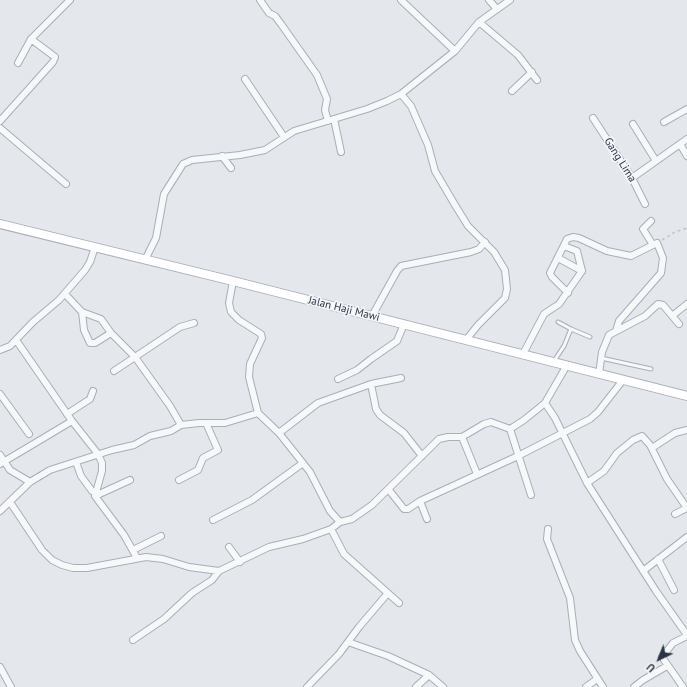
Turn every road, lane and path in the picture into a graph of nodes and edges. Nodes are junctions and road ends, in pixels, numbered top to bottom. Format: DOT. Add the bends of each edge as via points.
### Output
graph roads {
  1 [pos="70,0"];
  2 [pos="260,0"];
  3 [pos="401,0"];
  4 [pos="489,0"];
  5 [pos="510,0"];
  6 [pos="496,8"];
  7 [pos="479,22"];
  8 [pos="31,39"];
  9 [pos="455,51"];
  10 [pos="18,64"];
  11 [pos="532,72"];
  12 [pos="245,79"];
  13 [pos="537,80"];
  14 [pos="512,91"];
  15 [pos="401,94"];
  16 [pos="687,109"];
  17 [pos="593,118"];
  18 [pos="331,120"];
  19 [pos="0,121"];
  20 [pos="664,122"];
  21 [pos="633,124"];
  22 [pos="0,128"];
  23 [pos="284,137"];
  24 [pos="687,139"];
  25 [pos="680,144"];
  26 [pos="341,152"];
  27 [pos="222,156"];
  28 [pos="687,156"];
  29 [pos="656,161"];
  30 [pos="231,168"];
  31 [pos="632,178"];
  32 [pos="66,184"];
  33 [pos="645,204"];
  34 [pos="651,221"];
  35 [pos="0,224"];
  36 [pos="687,228"];
  37 [pos="485,242"];
  38 [pos="655,244"];
  39 [pos="564,246"];
  40 [pos="95,247"];
  41 [pos="558,258"];
  42 [pos="145,260"];
  43 [pos="582,271"];
  44 [pos="233,280"];
  45 [pos="568,293"];
  46 [pos="65,294"];
  47 [pos="687,304"];
  48 [pos="82,312"];
  49 [pos="372,316"];
  50 [pos="672,316"];
  51 [pos="558,322"];
  52 [pos="194,323"];
  53 [pos="404,324"];
  54 [pos="679,324"];
  55 [pos="570,329"];
  56 [pos="616,331"];
  57 [pos="111,333"];
  58 [pos="590,337"];
  59 [pos="16,340"];
  60 [pos="466,340"];
  61 [pos="0,350"];
  62 [pos="523,354"];
  63 [pos="135,357"];
  64 [pos="601,358"];
  65 [pos="554,361"];
  66 [pos="567,365"];
  67 [pos="651,369"];
  68 [pos="114,371"];
  69 [pos="599,374"];
  70 [pos="338,378"];
  71 [pos="401,378"];
  72 [pos="623,380"];
  73 [pos="371,384"];
  74 [pos="93,391"];
  75 [pos="0,394"];
  76 [pos="687,396"];
  77 [pos="545,403"];
  78 [pos="258,413"];
  79 [pos="67,414"];
  80 [pos="72,421"];
  81 [pos="206,423"];
  82 [pos="181,425"];
  83 [pos="510,429"];
  84 [pos="687,430"];
  85 [pos="279,433"];
  86 [pos="29,434"];
  87 [pos="562,435"];
  88 [pos="462,437"];
  89 [pos="652,448"];
  90 [pos="98,454"];
  91 [pos="0,455"];
  92 [pos="422,456"];
  93 [pos="518,456"];
  94 [pos="76,462"];
  95 [pos="303,462"];
  96 [pos="2,463"];
  97 [pos="477,474"];
  98 [pos="130,480"];
  99 [pos="179,480"];
  100 [pos="30,482"];
  101 [pos="587,483"];
  102 [pos="388,490"];
  103 [pos="93,493"];
  104 [pos="531,495"];
  105 [pos="420,501"];
  106 [pos="10,502"];
  107 [pos="687,508"];
  108 [pos="0,511"];
  109 [pos="675,514"];
  110 [pos="427,519"];
  111 [pos="213,520"];
  112 [pos="340,522"];
  113 [pos="331,529"];
  114 [pos="548,529"];
  115 [pos="161,536"];
  116 [pos="687,537"];
  117 [pos="229,547"];
  118 [pos="133,550"];
  119 [pos="137,558"];
  120 [pos="658,559"];
  121 [pos="240,562"];
  122 [pos="643,571"];
  123 [pos="219,572"];
  124 [pos="674,590"];
  125 [pos="388,593"];
  126 [pos="399,603"];
  127 [pos="687,635"];
  128 [pos="133,640"];
  129 [pos="348,642"];
  130 [pos="0,666"];
  131 [pos="667,666"];
  132 [pos="429,675"];
  133 [pos="597,679"];
  134 [pos="12,687"];
  135 [pos="307,687"];
  136 [pos="416,687"];
  137 [pos="443,687"];
  138 [pos="586,687"];
  139 [pos="603,687"];
  140 [pos="634,687"];
  141 [pos="683,687"];
  1 -- 8 [label="street"];
  2 -- 18 [label="street" via="269,13 278,20 317,75 327,99 326,110"];
  3 -- 9 [label="street"];
  4 -- 6 [label="street"];
  5 -- 6 [label="street"];
  6 -- 7 [label="street"];
  7 -- 9 [label="street"];
  7 -- 11 [label="street" via="510,47"];
  8 -- 10 [label="street"];
  8 -- 19 [label="street" via="55,59"];
  9 -- 15 [label="street"];
  11 -- 13 [label="street"];
  11 -- 14 [label="street"];
  12 -- 23 [label="street"];
  15 -- 18 [label="street" via="368,109"];
  15 -- 37 [label="street" via="411,106 424,134 435,171 468,226"];
  16 -- 20 [label="street"];
  17 -- 31 [label="street, Gang Lima"];
  18 -- 23 [label="street" via="294,131"];
  18 -- 26 [label="street"];
  21 -- 29 [label="street"];
  22 -- 32 [label="street"];
  23 -- 27 [label="street" via="265,150"];
  24 -- 25 [label="street"];
  25 -- 28 [label="street"];
  25 -- 29 [label="street"];
  27 -- 30 [label="street"];
  27 -- 42 [label="street" via="192,160 180,166 162,200 156,238"];
  29 -- 31 [label="street"];
  31 -- 33 [label="street, Gang Lima"];
  34 -- 38 [label="street" via="643,228"];
  35 -- 40 [label="street, Jalan Haji Mawi"];
  36 -- 38 [label="path" via="672,233"];
  37 -- 49 [label="street" via="472,252 401,266"];
  37 -- 60 [label="street" via="505,270 507,294"];
  38 -- 39 [label="street" via="631,256 607,251 576,238 567,239"];
  38 -- 56 [label="street" via="664,258 661,273 619,321"];
  39 -- 41 [label="street"];
  39 -- 43 [label="street" via="577,250"];
  40 -- 42 [label="street, Jalan Haji Mawi"];
  40 -- 46 [label="street" via="90,262"];
  41 -- 43 [label="street"];
  41 -- 45 [label="street" via="550,275"];
  42 -- 44 [label="street, Jalan Haji Mawi"];
  43 -- 45 [label="street"];
  44 -- 49 [label="street, Jalan Haji Mawi"];
  44 -- 78 [label="street" via="229,303 231,312 262,336 250,364 249,377"];
  45 -- 62 [label="street" via="559,304 544,314"];
  46 -- 48 [label="street"];
  46 -- 59 [label="street"];
  47 -- 50 [label="street"];
  48 -- 57 [label="street" via="99,317"];
  48 -- 57 [label="street" via="84,330 90,343"];
  49 -- 53 [label="street, Jalan Haji Mawi"];
  50 -- 54 [label="street"];
  50 -- 56 [label="street" via="660,303 645,316"];
  51 -- 55 [label="lane"];
  52 -- 63 [label="street" via="180,327"];
  53 -- 60 [label="street, Jalan Haji Mawi"];
  53 -- 70 [label="street" via="397,341 357,370"];
  55 -- 58 [label="lane"];
  55 -- 65 [label="lane" via="564,346"];
  56 -- 64 [label="street" via="609,335"];
  57 -- 63 [label="street"];
  59 -- 61 [label="street"];
  59 -- 79 [label="street"];
  60 -- 62 [label="street, Jalan Haji Mawi"];
  62 -- 65 [label="street, Jalan Haji Mawi"];
  63 -- 68 [label="street"];
  63 -- 82 [label="street"];
  64 -- 67 [label="lane"];
  64 -- 69 [label="street"];
  65 -- 66 [label="street, Jalan Haji Mawi"];
  66 -- 69 [label="street, Jalan Haji Mawi"];
  66 -- 77 [label="street"];
  69 -- 72 [label="street, Jalan Haji Mawi"];
  71 -- 73 [label="street"];
  72 -- 76 [label="street, Jalan Haji Mawi"];
  72 -- 87 [label="street" via="594,416"];
  73 -- 85 [label="street" via="318,403"];
  73 -- 92 [label="street" via="376,409 380,415 404,433"];
  74 -- 79 [label="street" via="90,399"];
  75 -- 86 [label="street"];
  77 -- 83 [label="street"];
  77 -- 87 [label="street"];
  78 -- 81 [label="street" via="225,423"];
  78 -- 85 [label="street"];
  79 -- 80 [label="street"];
  80 -- 90 [label="street"];
  80 -- 96 [label="street"];
  81 -- 82 [label="street"];
  81 -- 99 [label="street" via="218,450 203,458 198,470"];
  82 -- 90 [label="street" via="171,431 150,436 134,445"];
  83 -- 88 [label="street" via="495,423 487,423"];
  83 -- 93 [label="street"];
  84 -- 89 [label="street" via="675,432"];
  85 -- 95 [label="street"];
  87 -- 93 [label="street"];
  87 -- 101 [label="street"];
  88 -- 92 [label="street" via="442,438"];
  88 -- 97 [label="street"];
  89 -- 101 [label="street" via="644,437 638,436 617,453 600,475"];
  89 -- 107 [label="street" via="667,478"];
  90 -- 94 [label="street"];
  90 -- 103 [label="street" via="102,471"];
  91 -- 96 [label="street"];
  92 -- 102 [label="street"];
  93 -- 97 [label="street"];
  93 -- 104 [label="street"];
  94 -- 100 [label="street" via="50,470"];
  94 -- 103 [label="street" via="81,476"];
  95 -- 111 [label="street" via="252,500"];
  95 -- 112 [label="street" via="330,511"];
  96 -- 100 [label="street"];
  97 -- 105 [label="street"];
  98 -- 103 [label="street"];
  100 -- 106 [label="street"];
  101 -- 122 [label="street"];
  102 -- 105 [label="street" via="405,510"];
  102 -- 112 [label="street" via="352,519"];
  103 -- 118 [label="street"];
  105 -- 110 [label="street"];
  106 -- 108 [label="street"];
  106 -- 119 [label="street" via="42,550 57,563 73,568 87,568"];
  107 -- 109 [label="street"];
  112 -- 113 [label="street"];
  113 -- 121 [label="street" via="269,547"];
  113 -- 125 [label="street" via="344,554"];
  114 -- 133 [label="street" via="547,539 570,598 575,640"];
  115 -- 118 [label="street"];
  116 -- 120 [label="street"];
  117 -- 121 [label="street"];
  118 -- 119 [label="street"];
  119 -- 123 [label="street" via="153,557"];
  120 -- 122 [label="street"];
  120 -- 124 [label="street"];
  121 -- 123 [label="street"];
  122 -- 127 [label="street"];
  123 -- 128 [label="street" via="164,619"];
  125 -- 126 [label="street"];
  125 -- 129 [label="street"];
  127 -- 131 [label="street" via="663,653 662,658"];
  129 -- 132 [label="street" via="388,656"];
  129 -- 135 [label="street"];
  130 -- 134 [label="street"];
  131 -- 140 [label="street"];
  131 -- 141 [label="street"];
  132 -- 136 [label="street"];
  132 -- 137 [label="street"];
  133 -- 138 [label="street"];
  133 -- 139 [label="street"];
}
